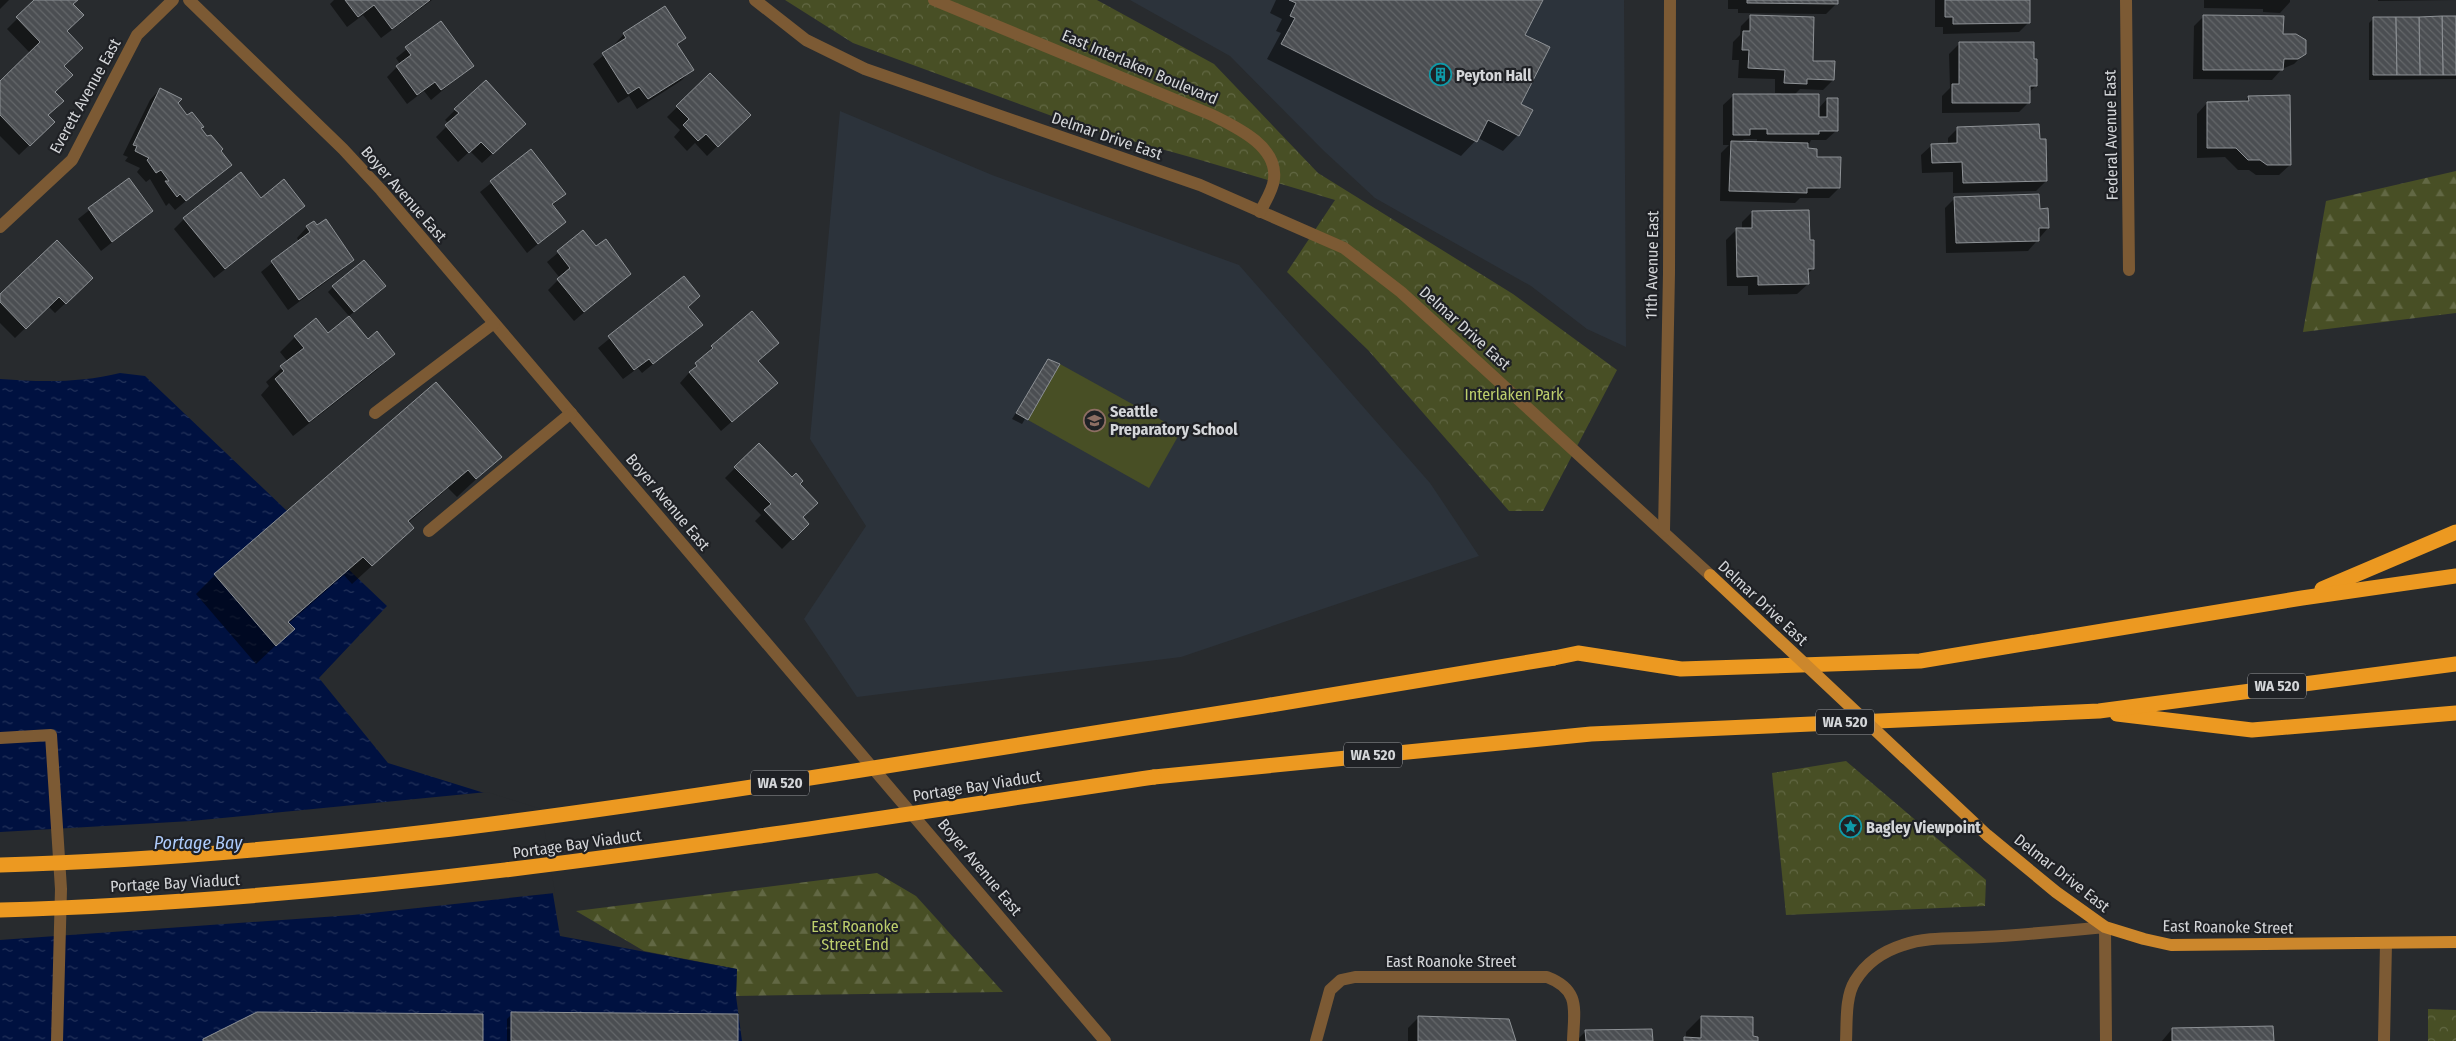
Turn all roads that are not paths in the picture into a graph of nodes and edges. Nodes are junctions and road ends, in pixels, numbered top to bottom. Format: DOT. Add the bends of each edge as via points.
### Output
graph roads {
  1 [pos="173,0"];
  2 [pos="189,0"];
  3 [pos="755,0"];
  4 [pos="934,0"];
  5 [pos="1670,0"];
  6 [pos="2126,0"];
  7 [pos="1260,212"];
  8 [pos="0,227"];
  9 [pos="2129,270"];
  10 [pos="494,323"];
  11 [pos="375,413"];
  12 [pos="571,413"];
  13 [pos="429,531"];
  14 [pos="1664,531"];
  15 [pos="2456,532"];
  16 [pos="1710,575"];
  17 [pos="2456,576"];
  18 [pos="2302,598"];
  19 [pos="2456,664"];
  20 [pos="2099,711"];
  21 [pos="2456,713"];
  22 [pos="0,738"];
  23 [pos="0,865"];
  24 [pos="0,910"];
  25 [pos="2105,927"];
  26 [pos="2456,942"];
  27 [pos="2386,943"];
  28 [pos="57,1041"];
  29 [pos="1105,1041"];
  30 [pos="1316,1041"];
  31 [pos="1573,1041"];
  32 [pos="1846,1041"];
  33 [pos="2106,1041"];
  34 [pos="2384,1041"];
  1 -- 8 [label="street, Everett Avenue East" via="137,35 72,160"];
  2 -- 10 [label="street, Boyer Avenue East" via="343,149"];
  3 -- 7 [label="street, Delmar Drive East" via="806,40 865,69 1200,185"];
  4 -- 7 [label="street, East Interlaken Boulevard" via="1247,132 1267,154 1273,166 1272,188"];
  5 -- 14 [label="street, 11th Avenue East"];
  6 -- 9 [label="street, Federal Avenue East"];
  7 -- 14 [label="street, Delmar Drive East" via="1344,248 1401,292"];
  10 -- 11 [label="street"];
  10 -- 12 [label="street, Boyer Avenue East"];
  12 -- 13 [label="street"];
  12 -- 29 [label="street, Boyer Avenue East"];
  14 -- 16 [label="street, Delmar Drive East"];
  15 -- 18 [label="highway"];
  16 -- 25 [label="main road, Delmar Drive East, bridge" via="1986,835"];
  17 -- 18 [label="highway"];
  18 -- 23 [label="highway, WA 520, bridge" via="1920,661 1681,669 1578,653 1282,704 499,824 261,850"];
  19 -- 20 [label="highway, WA 520"];
  20 -- 21 [label="highway" via="2252,730"];
  20 -- 24 [label="highway, Portage Bay Viaduct / WA 520, bridge" via="1591,734 1154,777 496,873 259,896"];
  22 -- 28 [label="street, bridge" via="51,735 61,889"];
  25 -- 27 [label="main road, East Roanoke Street" via="2171,945"];
  25 -- 32 [label="street, East Roanoke Street" via="1929,939 1903,944 1868,965 1855,981 1847,1016"];
  25 -- 33 [label="street"];
  26 -- 27 [label="main road, East Roanoke Street"];
  27 -- 34 [label="street"];
  30 -- 31 [label="street, East Roanoke Street" via="1330,990 1341,980 1355,977 1547,977 1561,982 1574,1000"];
}
